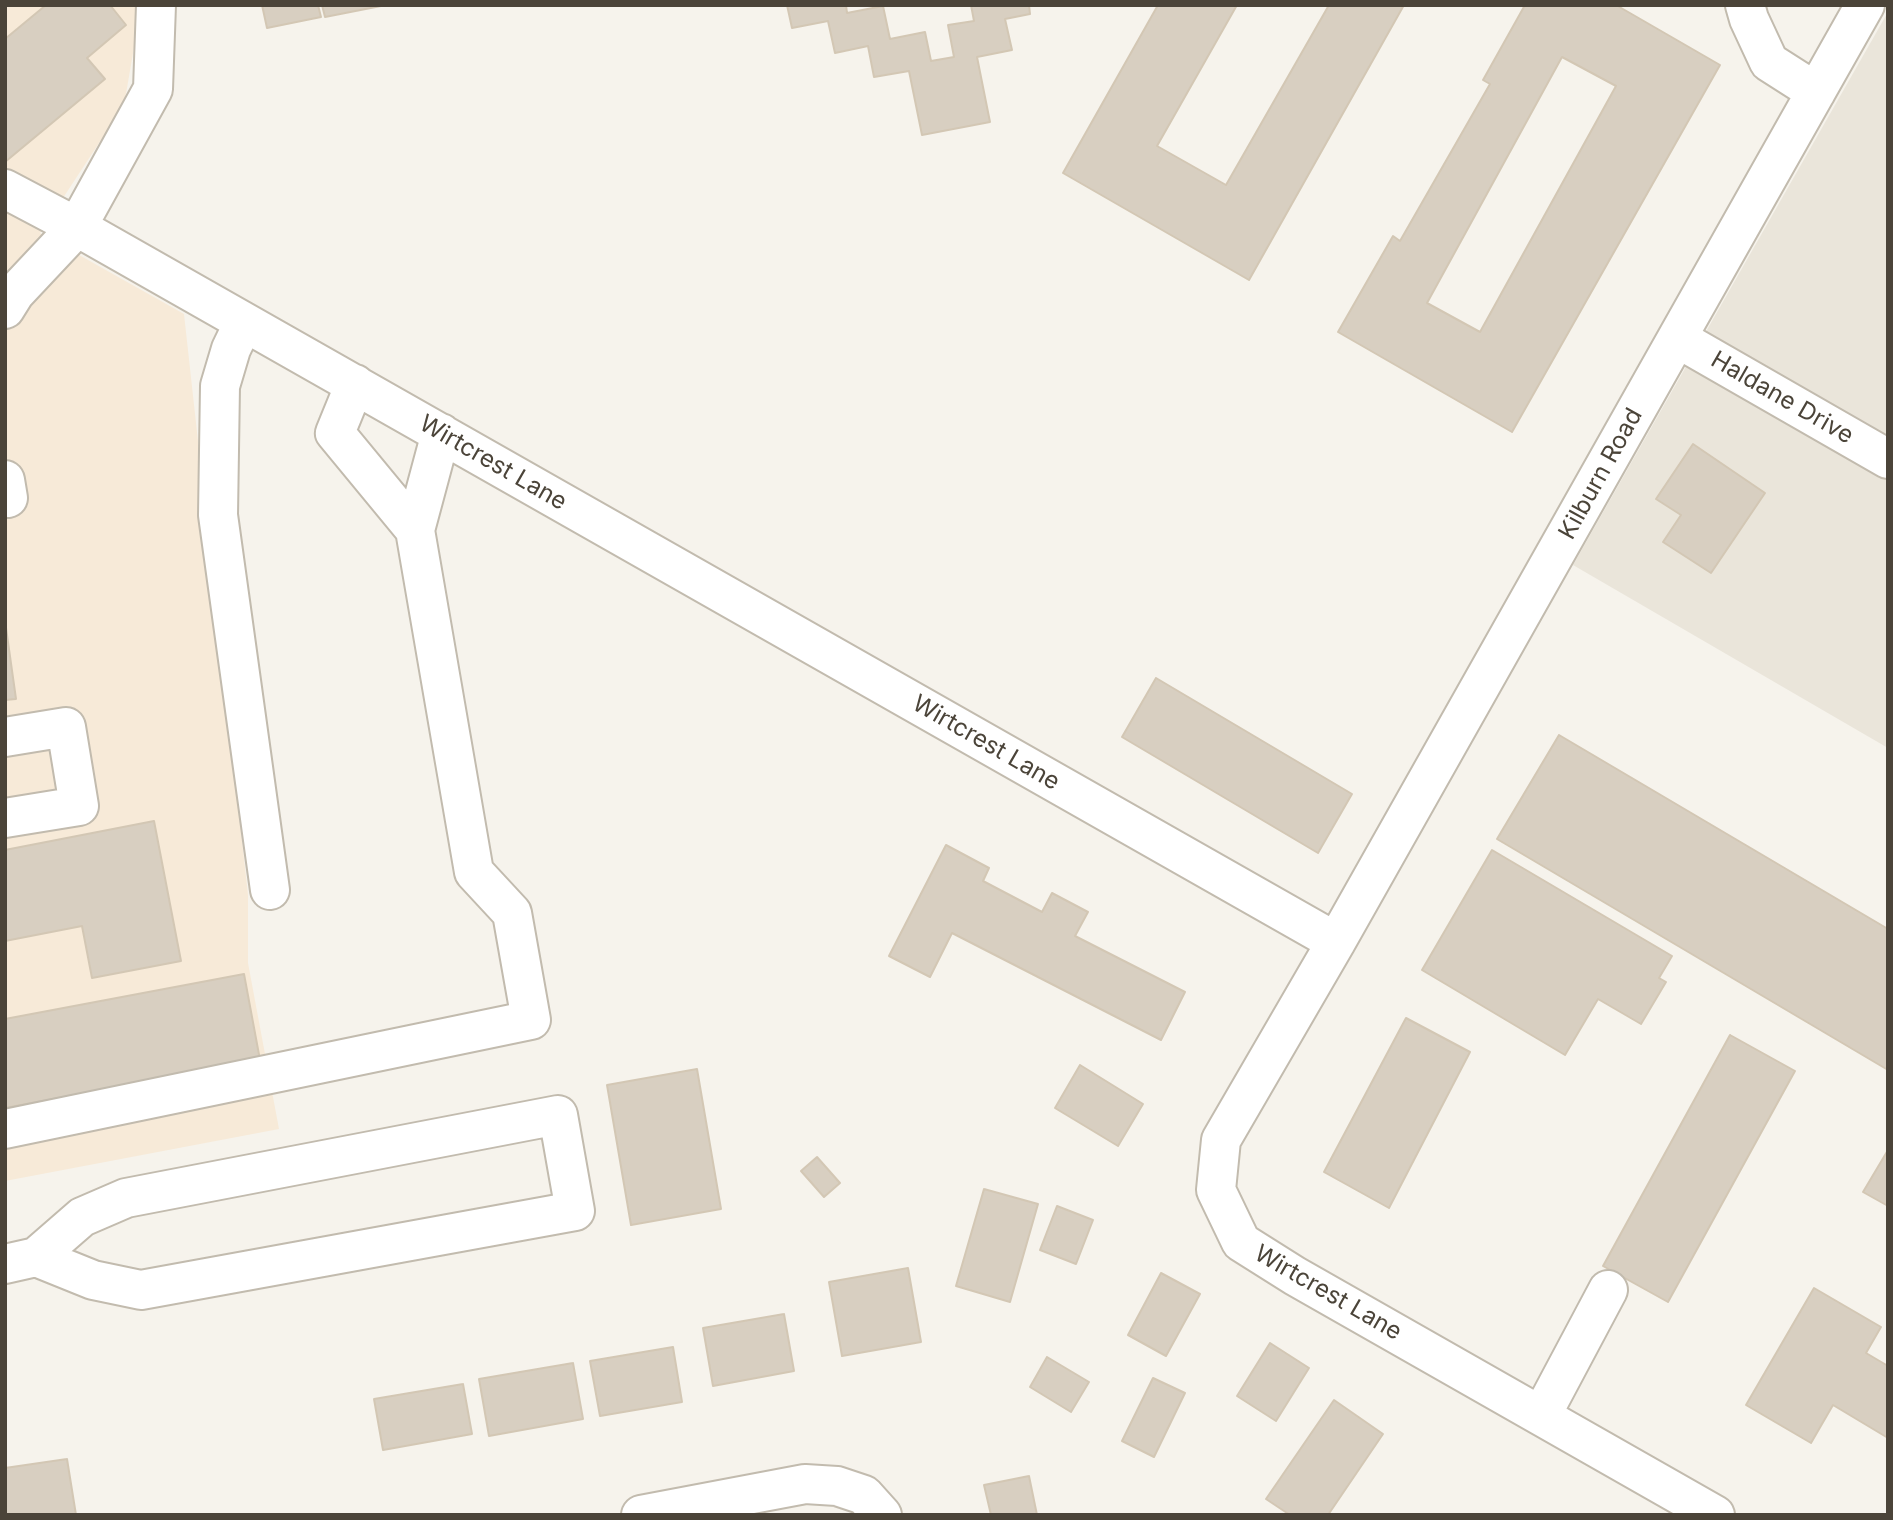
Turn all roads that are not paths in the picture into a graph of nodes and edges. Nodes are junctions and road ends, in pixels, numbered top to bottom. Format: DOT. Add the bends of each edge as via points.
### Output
graph roads {
  1 [pos="156,5"];
  2 [pos="1745,5"];
  3 [pos="1865,5"];
  4 [pos="1816,92"];
  5 [pos="5,189"];
  6 [pos="78,227"];
  7 [pos="5,309"];
  8 [pos="244,321"];
  9 [pos="1677,338"];
  10 [pos="355,384"];
  11 [pos="441,433"];
  12 [pos="1888,458"];
  13 [pos="415,530"];
  14 [pos="5,737"];
  15 [pos="5,818"];
  16 [pos="270,890"];
  17 [pos="1336,942"];
  18 [pos="5,1129"];
  19 [pos="20,1261"];
  20 [pos="1608,1290"];
  21 [pos="1541,1416"];
  22 [pos="873,1505"];
  23 [pos="641,1515"];
  24 [pos="1715,1515"];
  1 -- 6 [label="street" via="153,89"];
  2 -- 4 [label="street" via="1769,62"];
  3 -- 4 [label="street, Kilburn Road"];
  4 -- 9 [label="street, Kilburn Road"];
  5 -- 6 [label="street, Wirtcrest Lane"];
  6 -- 7 [label="street"];
  6 -- 8 [label="street, Wirtcrest Lane"];
  8 -- 10 [label="street, Wirtcrest Lane"];
  8 -- 16 [label="street" via="220,386 218,516"];
  9 -- 12 [label="street, Haldane Drive"];
  9 -- 17 [label="street, Kilburn Road"];
  10 -- 11 [label="street, Wirtcrest Lane"];
  10 -- 13 [label="street" via="335,433"];
  11 -- 13 [label="street"];
  11 -- 17 [label="street, Wirtcrest Lane"];
  13 -- 18 [label="street" via="474,872 512,914 531,1020"];
  14 -- 15 [label="street" via="66,727 79,806"];
  17 -- 21 [label="street, Wirtcrest Lane" via="1221,1140 1216,1190 1241,1242"];
  19 -- 19 [label="street" via="141,1290 575,1211 558,1115 125,1198 82,1217"];
  20 -- 21 [label="street"];
  21 -- 24 [label="street, Wirtcrest Lane"];
  22 -- 23 [label="street" via="837,1486 805,1484"];
}
